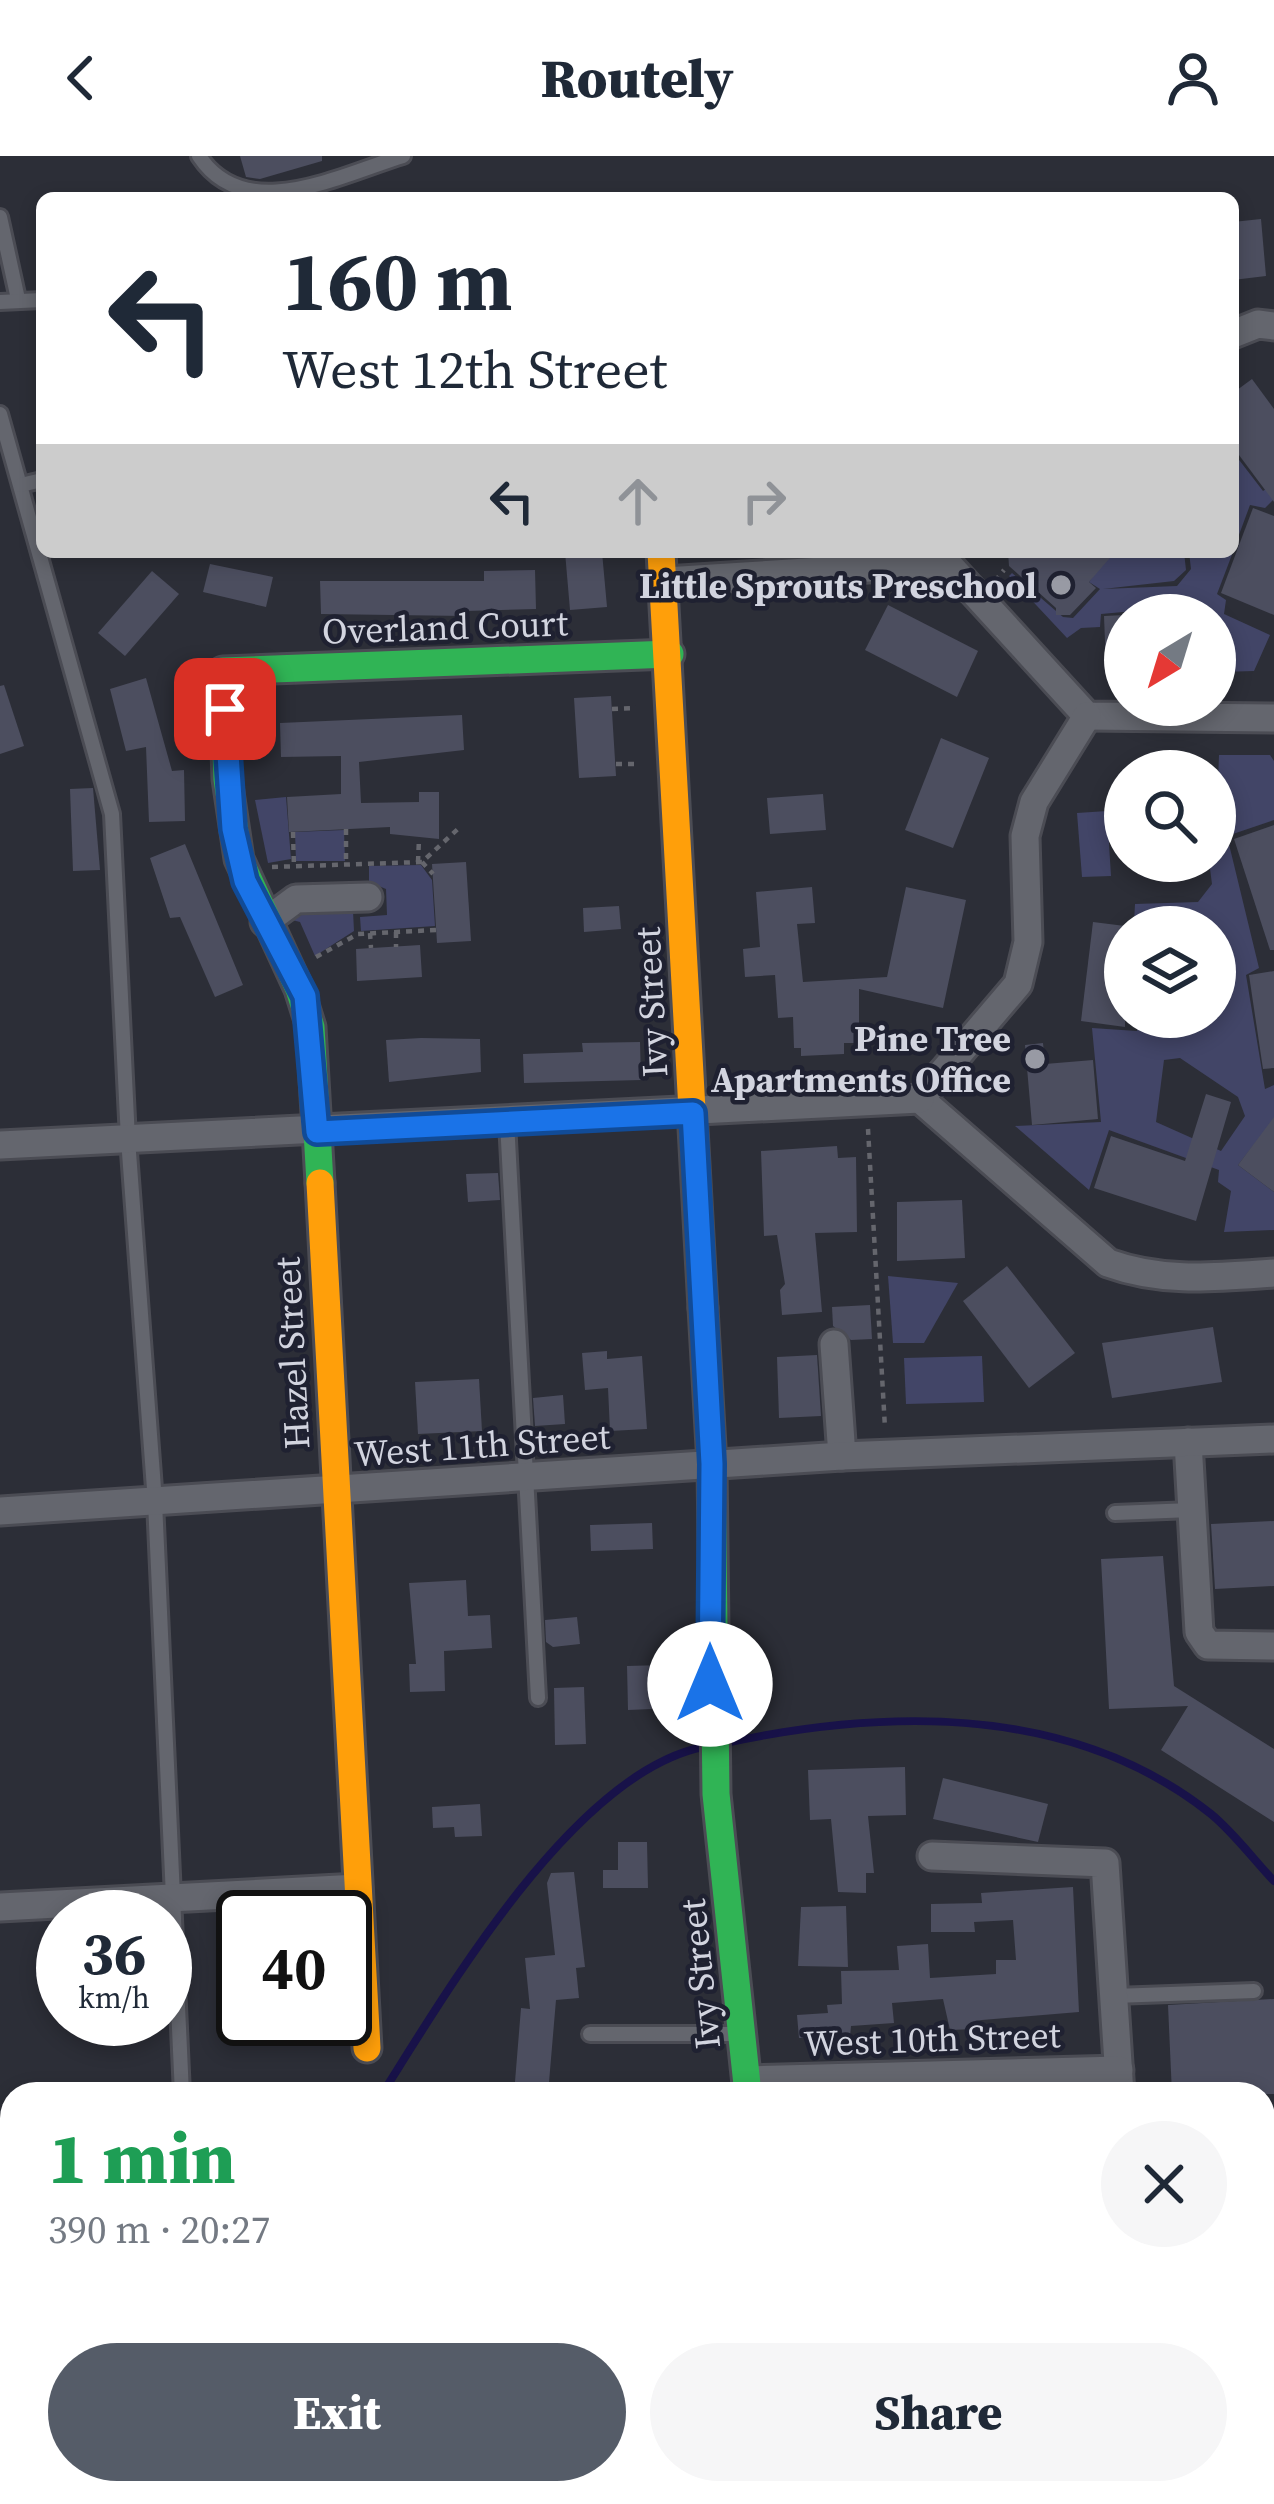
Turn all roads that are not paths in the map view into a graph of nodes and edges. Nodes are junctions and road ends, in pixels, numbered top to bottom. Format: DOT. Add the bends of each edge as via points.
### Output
graph roads {
  1 [pos="199,156"];
  2 [pos="403,156"];
  3 [pos="255,192"];
  4 [pos="284,192"];
  5 [pos="0,217"];
  6 [pos="18,299"];
  7 [pos="36,300"];
  8 [pos="0,302"];
  9 [pos="1274,326"];
  10 [pos="1239,332"];
  11 [pos="0,414"];
  12 [pos="36,481"];
  13 [pos="21,485"];
  14 [pos="36,539"];
  15 [pos="41,558"];
  16 [pos="662,558"];
  17 [pos="952,558"];
  18 [pos="665,581"];
  19 [pos="670,654"];
  20 [pos="223,671"];
  21 [pos="1087,716"];
  22 [pos="1274,718"];
  23 [pos="368,896"];
  24 [pos="265,922"];
  25 [pos="920,1099"];
  26 [pos="693,1113"];
  27 [pos="507,1122"];
  28 [pos="317,1132"];
  29 [pos="128,1139"];
  30 [pos="0,1145"];
  31 [pos="1274,1273"];
  32 [pos="834,1344"];
  33 [pos="1274,1439"];
  34 [pos="1188,1442"];
  35 [pos="842,1456"];
  36 [pos="712,1464"];
  37 [pos="526,1478"];
  38 [pos="336,1492"];
  39 [pos="155,1502"];
  40 [pos="1192,1510"];
  41 [pos="0,1511"];
  42 [pos="1115,1513"];
  43 [pos="1274,1646"];
  44 [pos="538,1698"];
  45 [pos="932,1856"];
  46 [pos="358,1888"];
  47 [pos="173,1890"];
  48 [pos="192,1897"];
  49 [pos="36,1905"];
  50 [pos="0,1907"];
  51 [pos="1254,1990"];
  52 [pos="1114,1996"];
  53 [pos="743,2034"];
  54 [pos="590,2035"];
  55 [pos="180,2046"];
  56 [pos="367,2048"];
  57 [pos="181,2082"];
  58 [pos="747,2082"];
  59 [pos="1120,2082"];
  1 -- 3 [label="lane" via="211,174"];
  2 -- 4 [label="lane"];
  5 -- 6 [label="lane"];
  6 -- 7 [label="lane"];
  6 -- 8 [label="lane"];
  9 -- 10 [label="street"];
  11 -- 13 [label="lane"];
  12 -- 13 [label="lane"];
  13 -- 14 [label="lane"];
  15 -- 29 [label="lane" via="112,814"];
  16 -- 18 [label="street, Ivy Street"];
  17 -- 18 [label="street"];
  17 -- 21 [label="street"];
  18 -- 19 [label="street, Ivy Street"];
  19 -- 20 [label="street, Overland Court"];
  19 -- 26 [label="street, Ivy Street"];
  20 -- 24 [label="street, Hazel Street" via="233,829"];
  21 -- 22 [label="street"];
  21 -- 25 [label="street" via="1034,802 1025,836 1028,942 1018,984"];
  23 -- 24 [label="street" via="296,898"];
  24 -- 28 [label="street, Hazel Street" via="305,996"];
  25 -- 26 [label="street"];
  25 -- 31 [label="street" via="1108,1263 1189,1279"];
  26 -- 27 [label="street"];
  26 -- 36 [label="street, Ivy Street"];
  27 -- 28 [label="street"];
  27 -- 37 [label="lane"];
  28 -- 29 [label="street"];
  28 -- 38 [label="street, Hazel Street"];
  29 -- 30 [label="street"];
  29 -- 39 [label="lane"];
  32 -- 35 [label="street"];
  33 -- 34 [label="street, West 11th Street"];
  34 -- 35 [label="street, West 11th Street" via="892,1442"];
  34 -- 40 [label="street"];
  35 -- 36 [label="street, West 11th Street"];
  36 -- 37 [label="street, West 11th Street"];
  36 -- 53 [label="street, Ivy Street" via="716,1794"];
  37 -- 38 [label="street, West 11th Street"];
  37 -- 44 [label="lane"];
  38 -- 39 [label="street, West 11th Street"];
  38 -- 46 [label="street, Hazel Street"];
  39 -- 41 [label="street, West 11th Street"];
  39 -- 47 [label="lane"];
  40 -- 42 [label="lane"];
  40 -- 43 [label="street" via="1199,1632 1208,1645"];
  45 -- 52 [label="street" via="1105,1863"];
  46 -- 48 [label="street"];
  46 -- 56 [label="street, Hazel Street"];
  49 -- 50 [label="street"];
  51 -- 52 [label="lane"];
  52 -- 59 [label="street"];
  53 -- 54 [label="lane"];
  53 -- 58 [label="street, Ivy Street"];
  55 -- 57 [label="lane"];
}
